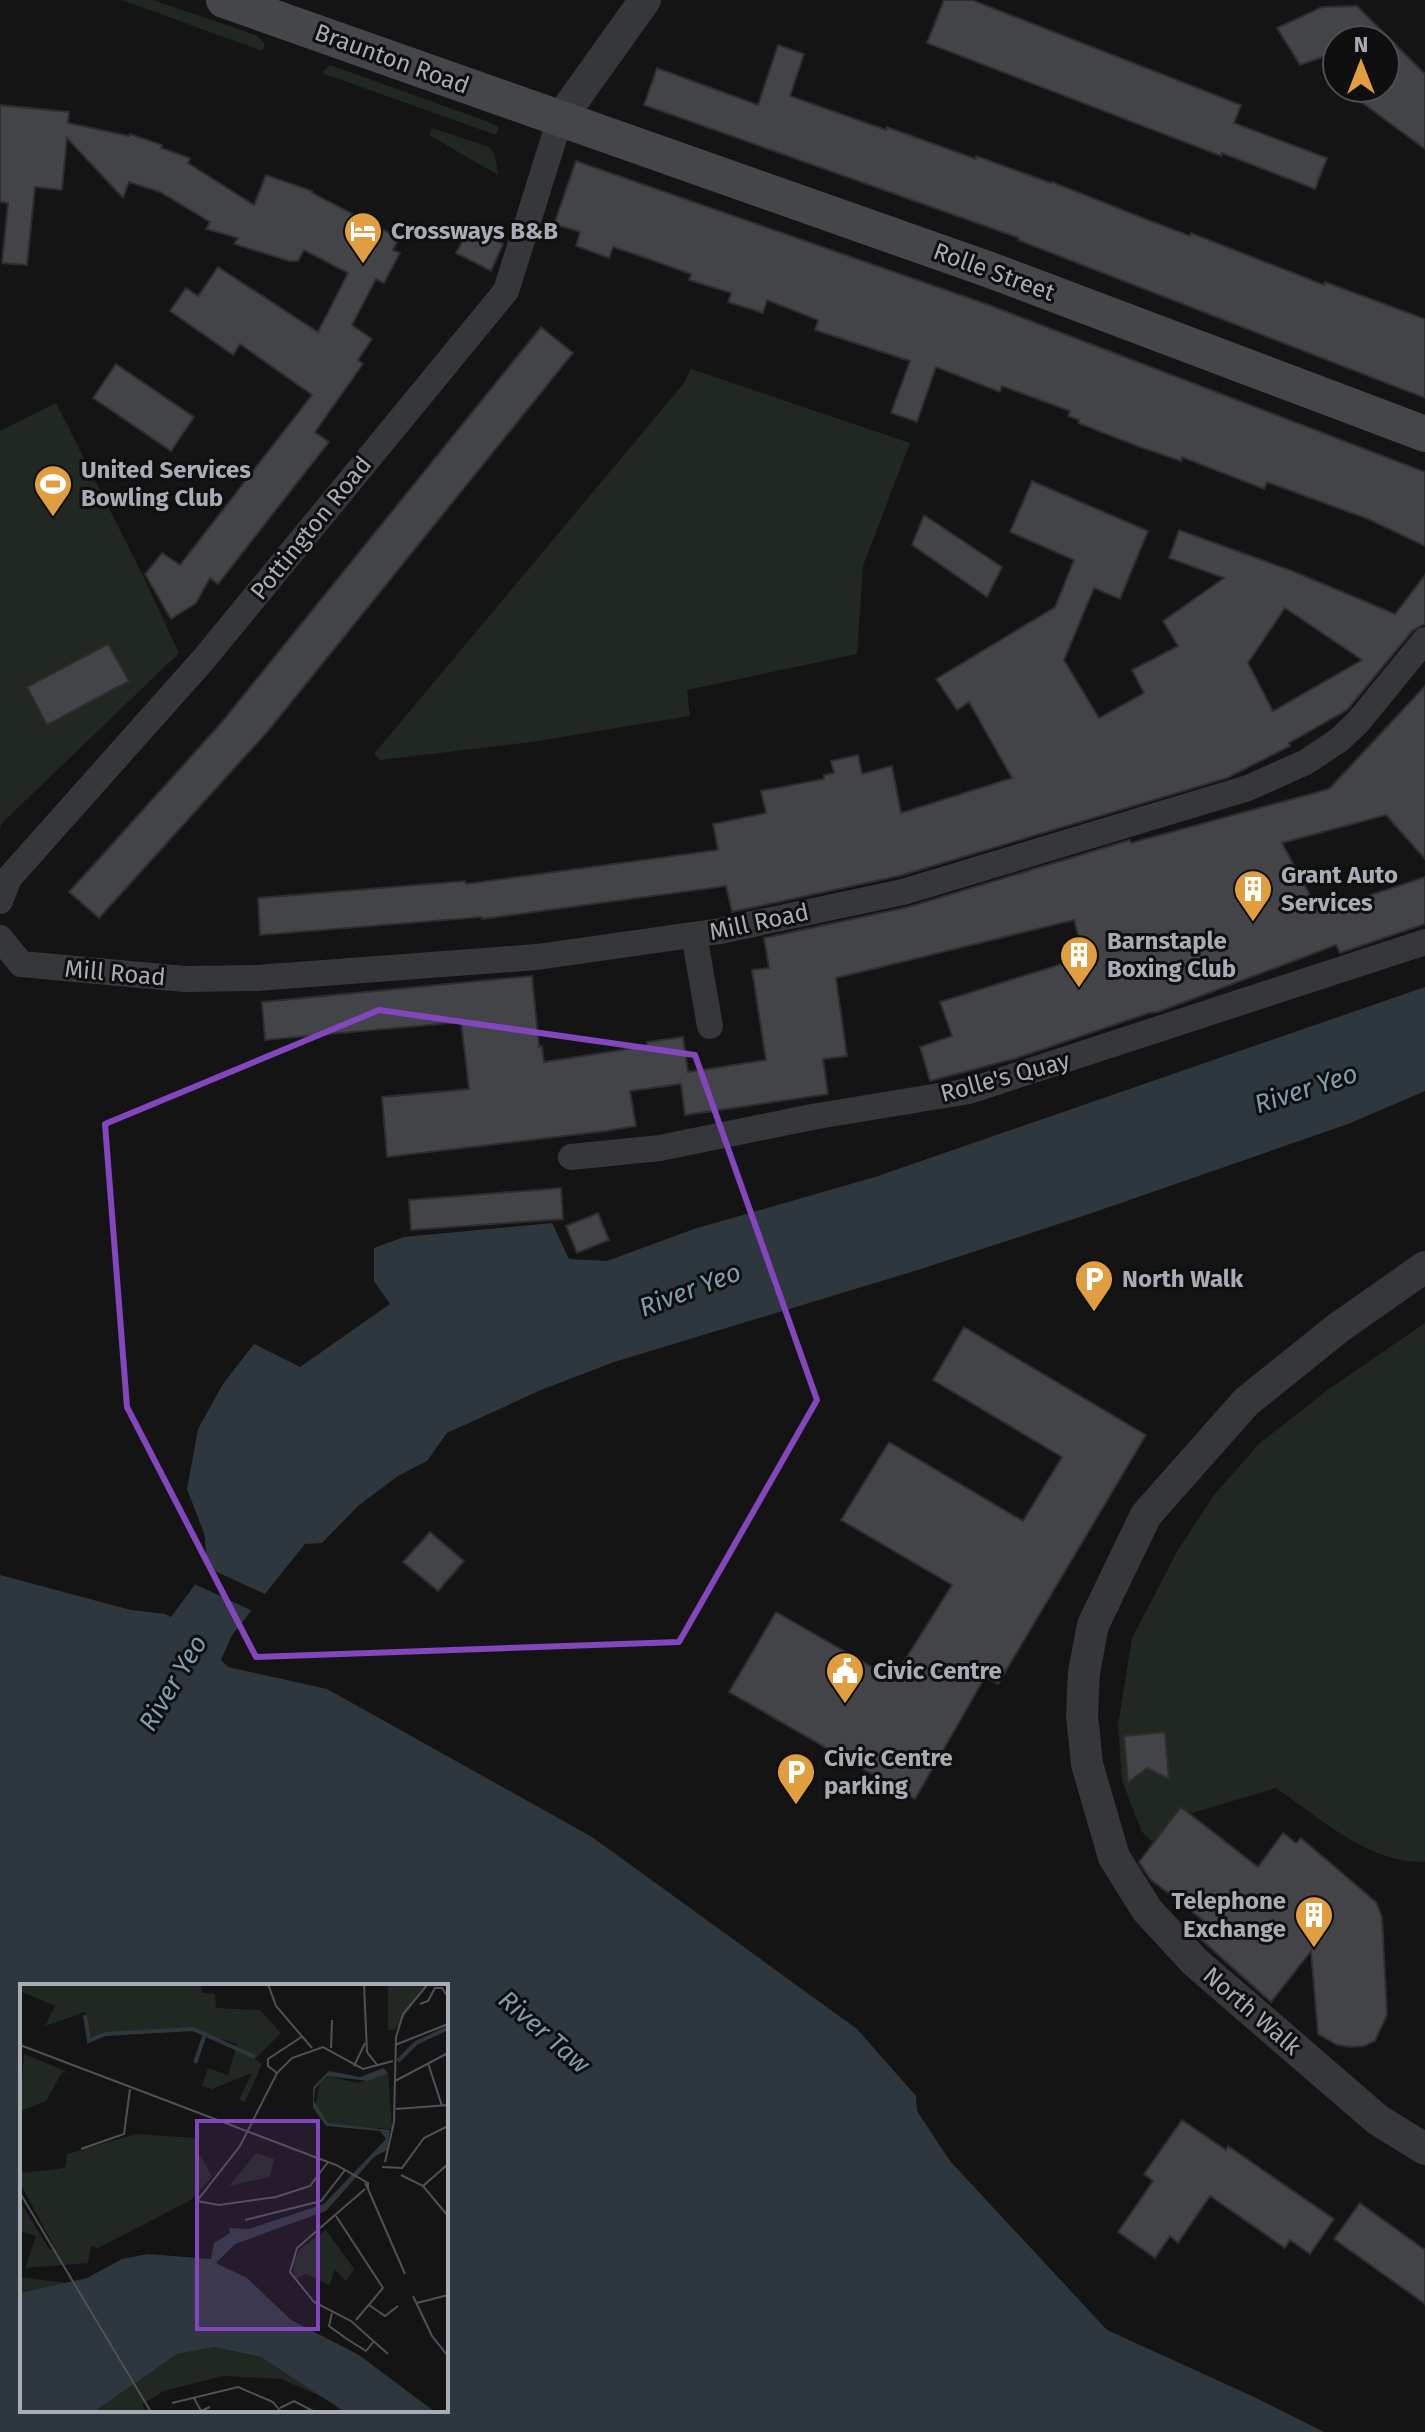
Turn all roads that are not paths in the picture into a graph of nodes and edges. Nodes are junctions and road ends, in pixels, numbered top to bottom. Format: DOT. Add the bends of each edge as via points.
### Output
graph roads {
  1 [pos="224,0"];
  2 [pos="645,0"];
  3 [pos="560,119"];
  4 [pos="1425,434"];
  5 [pos="1425,640"];
  6 [pos="0,901"];
  7 [pos="694,935"];
  8 [pos="0,938"];
  9 [pos="1425,942"];
  10 [pos="710,1026"];
  11 [pos="571,1157"];
  12 [pos="1425,1267"];
  13 [pos="1425,2150"];
  1 -- 3 [label="main road, Braunton Road"];
  2 -- 3 [label="street"];
  3 -- 4 [label="main road, Rolle Street" via="990,270"];
  3 -- 6 [label="street, Pottington Road" via="506,291 203,660 9,878"];
  5 -- 7 [label="street, Mill Road" via="1339,740 1306,762 1248,788 932,885"];
  7 -- 8 [label="street, Mill Road" via="537,957 185,979 21,964"];
  7 -- 10 [label="street"];
  9 -- 11 [label="street, Rolle's Quay" via="969,1091 660,1148"];
  12 -- 13 [label="street, North Walk" via="1246,1402 1146,1515 1093,1625 1082,1715 1087,1764 1114,1857 1147,1910 1195,1962 1378,2120"];
}
